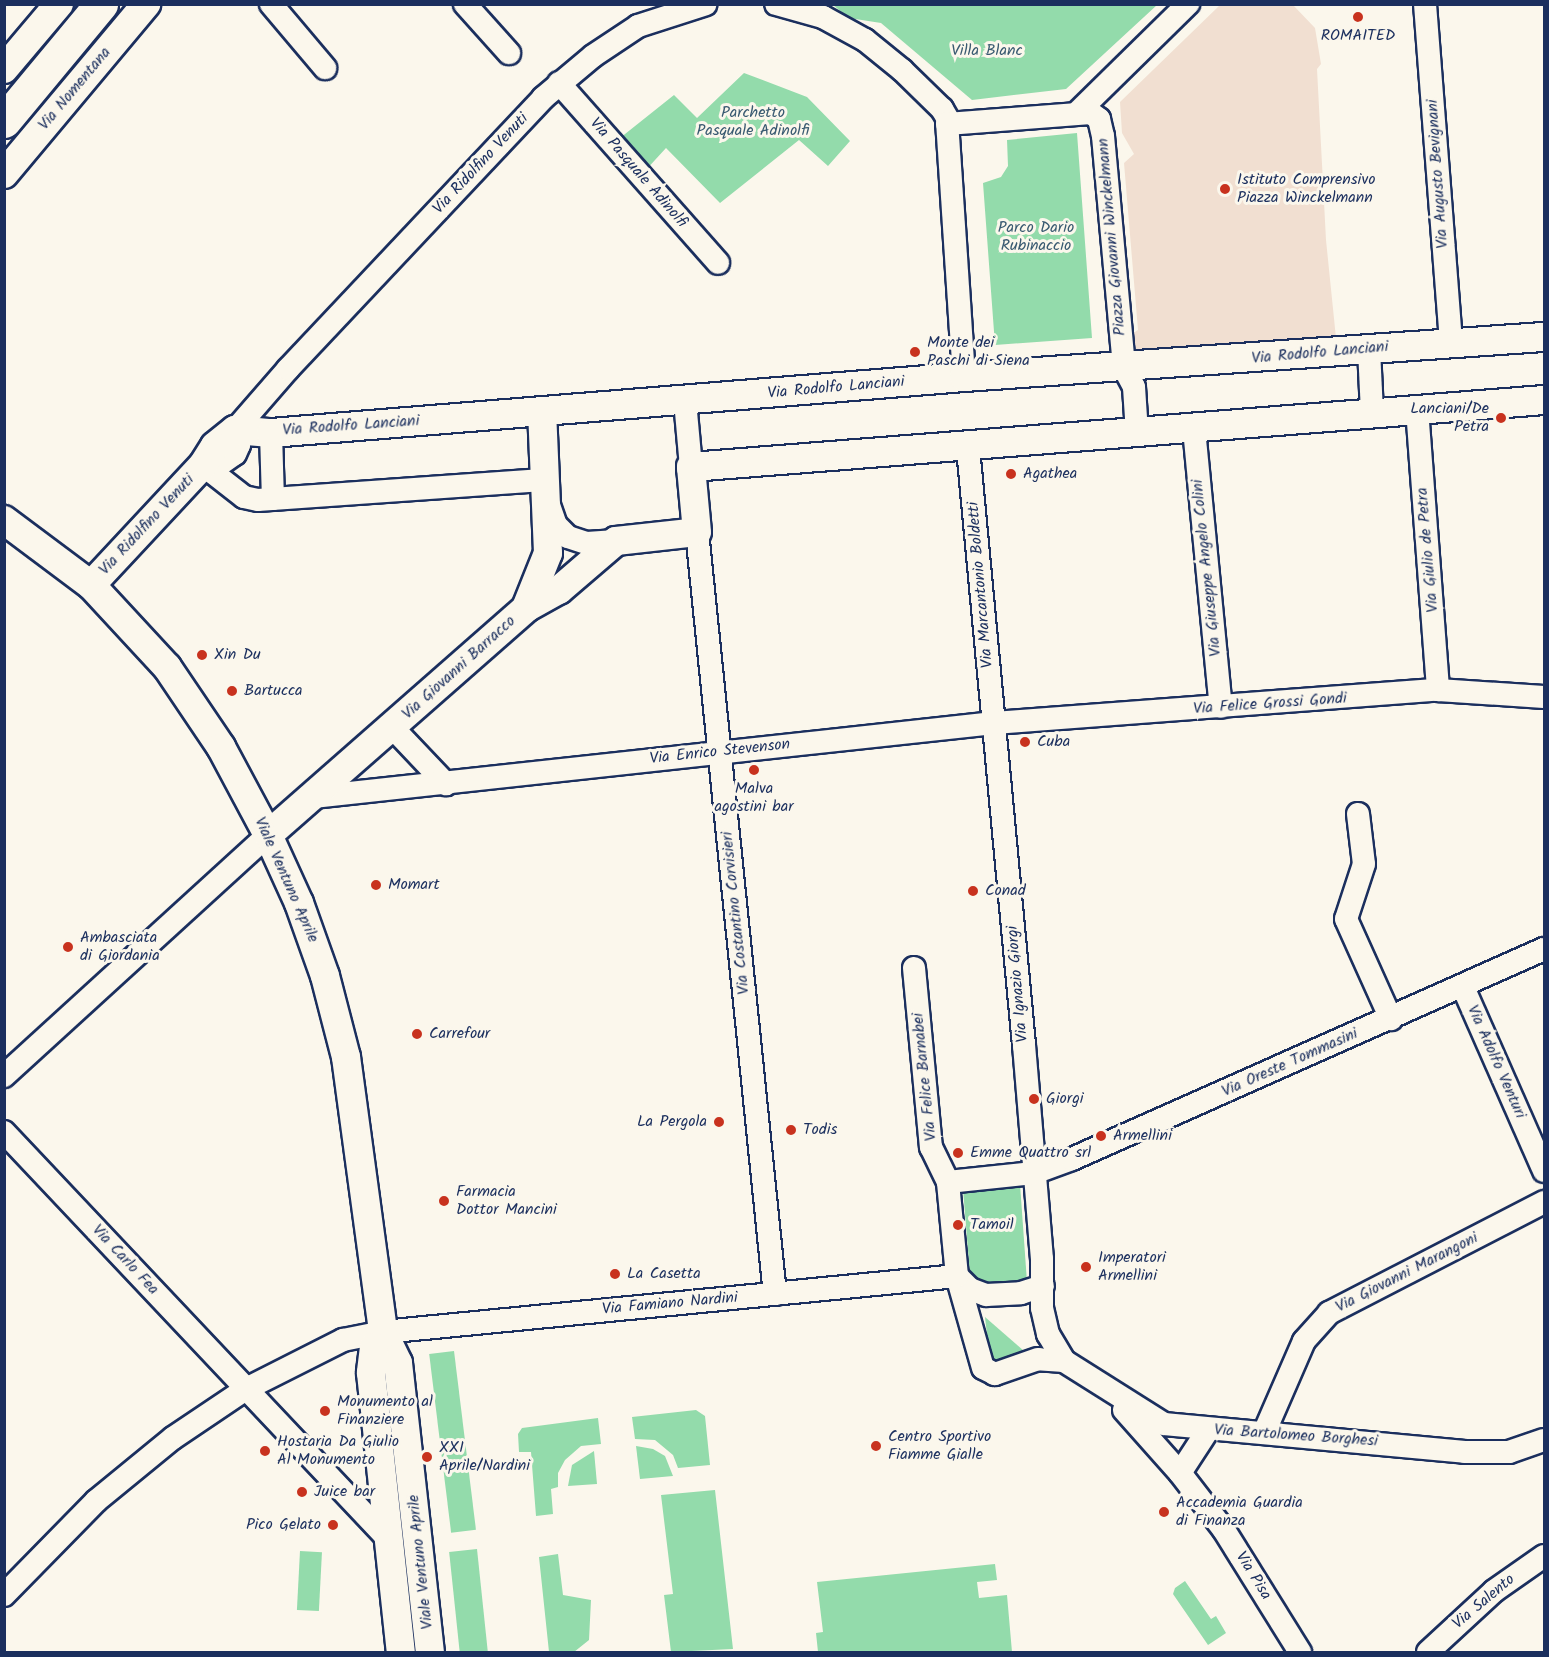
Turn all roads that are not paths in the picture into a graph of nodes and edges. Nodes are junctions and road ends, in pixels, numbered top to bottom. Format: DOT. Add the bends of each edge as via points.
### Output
graph roads {
  1 [pos="59,4"];
  2 [pos="101,4"];
  3 [pos="146,4"];
  4 [pos="271,4"];
  5 [pos="465,4"];
  6 [pos="706,4"];
  7 [pos="776,4"];
  8 [pos="1188,4"];
  9 [pos="1425,4"];
  10 [pos="509,53"];
  11 [pos="325,68"];
  12 [pos="4,69"];
  13 [pos="559,83"];
  14 [pos="1077,112"];
  15 [pos="4,121"];
  16 [pos="950,122"];
  17 [pos="4,174"];
  18 [pos="717,263"];
  19 [pos="1545,337"];
  20 [pos="1451,343"];
  21 [pos="1369,349"];
  22 [pos="1124,368"];
  23 [pos="964,377"];
  24 [pos="1545,400"];
  25 [pos="685,401"];
  26 [pos="1417,409"];
  27 [pos="542,412"];
  28 [pos="1372,413"];
  29 [pos="1194,429"];
  30 [pos="235,430"];
  31 [pos="271,433"];
  32 [pos="1137,434"];
  33 [pos="968,448"];
  34 [pos="203,465"];
  35 [pos="691,467"];
  36 [pos="547,492"];
  37 [pos="273,499"];
  38 [pos="4,520"];
  39 [pos="698,532"];
  40 [pos="616,541"];
  41 [pos="91,585"];
  42 [pos="526,608"];
  43 [pos="1438,690"];
  44 [pos="1545,698"];
  45 [pos="1221,707"];
  46 [pos="994,723"];
  47 [pos="392,727"];
  48 [pos="721,752"];
  49 [pos="446,784"];
  50 [pos="313,797"];
  51 [pos="1358,814"];
  52 [pos="268,835"];
  53 [pos="1545,949"];
  54 [pos="914,968"];
  55 [pos="1463,987"];
  56 [pos="1390,1019"];
  57 [pos="4,1076"];
  58 [pos="4,1132"];
  59 [pos="1545,1171"];
  60 [pos="1035,1173"];
  61 [pos="948,1182"];
  62 [pos="1545,1202"];
  63 [pos="957,1276"];
  64 [pos="1043,1286"];
  65 [pos="775,1294"];
  66 [pos="383,1332"];
  67 [pos="1064,1361"];
  68 [pos="246,1389"];
  69 [pos="1107,1391"];
  70 [pos="1208,1430"];
  71 [pos="1264,1433"];
  72 [pos="1545,1440"];
  73 [pos="1180,1473"];
  74 [pos="389,1540"];
  75 [pos="1545,1556"];
  76 [pos="4,1594"];
  77 [pos="401,1653"];
  78 [pos="430,1653"];
  79 [pos="1300,1653"];
  80 [pos="1428,1653"];
  1 -- 12 [label="street"];
  2 -- 15 [label="main road, Via Nomentana"];
  3 -- 17 [label="street, Via Nomentana"];
  4 -- 11 [label="street"];
  5 -- 10 [label="street"];
  6 -- 13 [label="street, Via Ridolfino Venuti" via="638,26"];
  7 -- 16 [label="street" via="823,17 865,40 902,70"];
  8 -- 14 [label="street"];
  9 -- 20 [label="street, Via Augusto Bevignani"];
  13 -- 18 [label="street, Via Pasquale Adinolfi"];
  13 -- 30 [label="street, Via Ridolfino Venuti"];
  14 -- 16 [label="street"];
  14 -- 22 [label="street, Piazza Giovanni Winckelmann" via="1096,115 1101,126"];
  16 -- 23 [label="street" via="945,132"];
  19 -- 20 [label="street, Via Rodolfo Lanciani"];
  20 -- 21 [label="street, Via Rodolfo Lanciani"];
  21 -- 22 [label="street, Via Rodolfo Lanciani"];
  21 -- 28 [label="street"];
  22 -- 23 [label="street, Via Rodolfo Lanciani"];
  22 -- 32 [label="street" via="1134,387"];
  23 -- 25 [label="street, Via Rodolfo Lanciani"];
  24 -- 26 [label="street"];
  25 -- 27 [label="street, Via Rodolfo Lanciani"];
  25 -- 35 [label="street"];
  26 -- 28 [label="street"];
  26 -- 43 [label="street, Via Giulio de Petra"];
  27 -- 31 [label="street, Via Rodolfo Lanciani"];
  27 -- 36 [label="street, Via Giovanni Barracco"];
  28 -- 29 [label="street"];
  29 -- 32 [label="street"];
  29 -- 45 [label="street, Via Giuseppe Angelo Colini"];
  30 -- 31 [label="street, Via Rodolfo Lanciani"];
  30 -- 34 [label="street, Via Ridolfino Venuti" via="215,446"];
  31 -- 37 [label="street"];
  32 -- 33 [label="street"];
  33 -- 35 [label="street"];
  33 -- 46 [label="street, Via Marcantonio Boldetti"];
  34 -- 37 [label="street" via="244,496"];
  34 -- 41 [label="street, Via Ridolfino Venuti"];
  35 -- 39 [label="street"];
  36 -- 37 [label="street"];
  36 -- 40 [label="street" via="556,525 568,537 587,543"];
  36 -- 42 [label="street, Via Giovanni Barracco" via="547,563"];
  38 -- 41 [label="street, Viale Ventuno Aprile"];
  39 -- 40 [label="street"];
  39 -- 48 [label="street, Via Costantino Corvisieri"];
  40 -- 42 [label="street, Via Giovanni Barracco" via="559,590"];
  41 -- 52 [label="street, Viale Ventuno Aprile" via="143,638 194,705"];
  42 -- 47 [label="street, Via Giovanni Barracco"];
  43 -- 44 [label="street, Via Felice Grossi Gondi"];
  43 -- 45 [label="street, Via Felice Grossi Gondi"];
  45 -- 46 [label="street, Via Felice Grossi Gondi"];
  46 -- 48 [label="street, Via Enrico Stevenson"];
  46 -- 60 [label="street, Via Ignazio Giorgi"];
  47 -- 49 [label="street"];
  47 -- 50 [label="street, Via Giovanni Barracco"];
  48 -- 49 [label="street, Via Enrico Stevenson"];
  48 -- 65 [label="street, Via Costantino Corvisieri"];
  49 -- 50 [label="street, Via Enrico Stevenson"];
  50 -- 52 [label="street, Via Giovanni Barracco"];
  51 -- 56 [label="street" via="1364,864 1346,919"];
  52 -- 57 [label="street"];
  52 -- 66 [label="street, Viale Ventuno Aprile" via="312,938 341,1035"];
  53 -- 55 [label="street, Via Oreste Tommasini"];
  54 -- 61 [label="street, Via Felice Barnabei" via="931,1147"];
  55 -- 56 [label="street, Via Oreste Tommasini"];
  55 -- 59 [label="street, Via Adolfo Venturi"];
  56 -- 60 [label="street, Via Oreste Tommasini"];
  58 -- 68 [label="street, Via Carlo Fea"];
  60 -- 61 [label="street, Via Oreste Tommasini"];
  60 -- 64 [label="street, Via Ignazio Giorgi"];
  61 -- 63 [label="street"];
  62 -- 71 [label="street, Via Giovanni Marangoni" via="1329,1313 1304,1341"];
  63 -- 64 [label="street" via="970,1289 986,1295 1021,1293"];
  63 -- 65 [label="street, Via Famiano Nardini"];
  63 -- 67 [label="street" via="982,1368 995,1374 1038,1359"];
  64 -- 67 [label="street, Via Ignazio Giorgi" via="1043,1319"];
  65 -- 66 [label="street, Via Famiano Nardini"];
  66 -- 68 [label="street, Via Famiano Nardini" via="336,1343"];
  66 -- 74 [label="street, Viale Ventuno Aprile" via="374,1347 370,1366"];
  66 -- 78 [label="street, Viale Ventuno Aprile" via="398,1363"];
  67 -- 69 [label="street, Via Bartolomeo Borghesi"];
  68 -- 74 [label="street, Via Carlo Fea"];
  68 -- 76 [label="street, Via Famiano Nardini" via="113,1485"];
  69 -- 70 [label="street, Via Bartolomeo Borghesi" via="1157,1422"];
  69 -- 73 [label="street, Via Pisa"];
  70 -- 71 [label="street, Via Bartolomeo Borghesi"];
  70 -- 73 [label="street"];
  71 -- 72 [label="street, Via Bartolomeo Borghesi" via="1465,1452 1509,1452"];
  73 -- 79 [label="street, Via Pisa" via="1224,1530"];
  74 -- 77 [label="street, Viale Ventuno Aprile"];
  75 -- 80 [label="street, Via Salento" via="1494,1591"];
}
